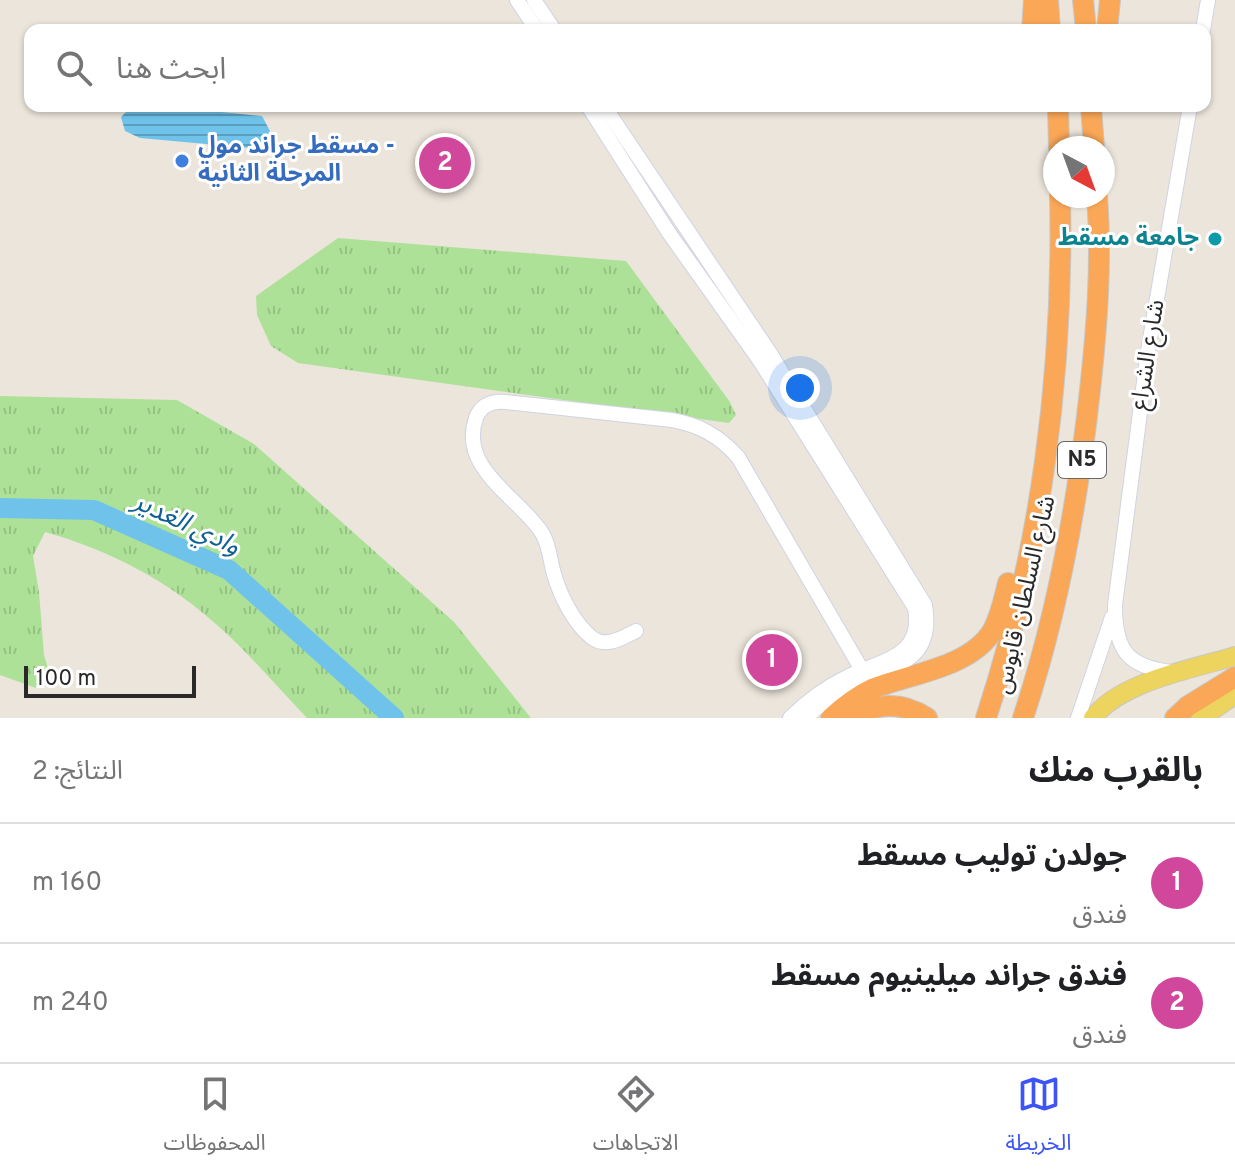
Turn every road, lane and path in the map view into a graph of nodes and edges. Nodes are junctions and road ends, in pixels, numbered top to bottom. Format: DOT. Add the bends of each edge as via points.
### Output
graph roads {
  1 [pos="517,0"];
  2 [pos="534,0"];
  3 [pos="1034,0"];
  4 [pos="1048,0"];
  5 [pos="1083,0"];
  6 [pos="1110,0"];
  7 [pos="1208,0"];
  8 [pos="533,24"];
  9 [pos="550,24"];
  10 [pos="1032,24"];
  11 [pos="1050,24"];
  12 [pos="1085,24"];
  13 [pos="1108,24"];
  14 [pos="1204,24"];
  15 [pos="592,112"];
  16 [pos="608,112"];
  17 [pos="1058,112"];
  18 [pos="1091,112"];
  19 [pos="1103,112"];
  20 [pos="1189,112"];
  21 [pos="1059,136"];
  22 [pos="1093,136"];
  23 [pos="1102,136"];
  24 [pos="1060,208"];
  25 [pos="1098,208"];
  26 [pos="1052,404"];
  27 [pos="1115,605"];
  28 [pos="636,631"];
  29 [pos="1235,656"];
  30 [pos="862,670"];
  31 [pos="1181,673"];
  32 [pos="1235,677"];
  33 [pos="1235,695"];
  34 [pos="790,718"];
  35 [pos="805,718"];
  36 [pos="831,718"];
  37 [pos="848,718"];
  38 [pos="927,718"];
  39 [pos="986,718"];
  40 [pos="1023,718"];
  41 [pos="1078,718"];
  42 [pos="1093,718"];
  43 [pos="1175,718"];
  44 [pos="1201,718"];
  1 -- 8 [label="street"];
  2 -- 9 [label="street"];
  3 -- 10 [label="highway"];
  4 -- 11 [label="highway"];
  5 -- 12 [label="highway"];
  6 -- 13 [label="highway"];
  7 -- 14 [label="street"];
  15 -- 30 [label="street" via="760,361 912,600 916,624 908,645 891,659"];
  16 -- 35 [label="street" via="770,353 925,605 925,634 911,658 838,693"];
  17 -- 21 [label="highway"];
  18 -- 22 [label="highway"];
  19 -- 23 [label="highway"];
  20 -- 27 [label="street, شارع الشراع" via="1148,351"];
  24 -- 26 [label="highway, شارع السلطان قابوس / N5"];
  25 -- 40 [label="highway, شارع السلطان قابوس / N5" via="1098,312 1082,464 1067,550"];
  26 -- 36 [label="highway" via="1012,571 991,633 952,662 871,690"];
  26 -- 39 [label="highway, شارع السلطان قابوس / N5" via="1031,540"];
  27 -- 31 [label="street, شارع الشراع" via="1115,627 1132,661"];
  27 -- 41 [label="street, شارع الشراع"];
  28 -- 30 [label="street" via="601,642 571,612 553,573 545,537 476,453 473,432 484,407 498,401 672,420 709,431 725,442"];
  29 -- 31 [label="main road"];
  30 -- 34 [label="street" via="819,693"];
  31 -- 42 [label="main road" via="1123,691"];
  32 -- 43 [label="highway"];
  33 -- 44 [label="main road"];
  37 -- 38 [label="highway" via="866,709 897,705"];
}
